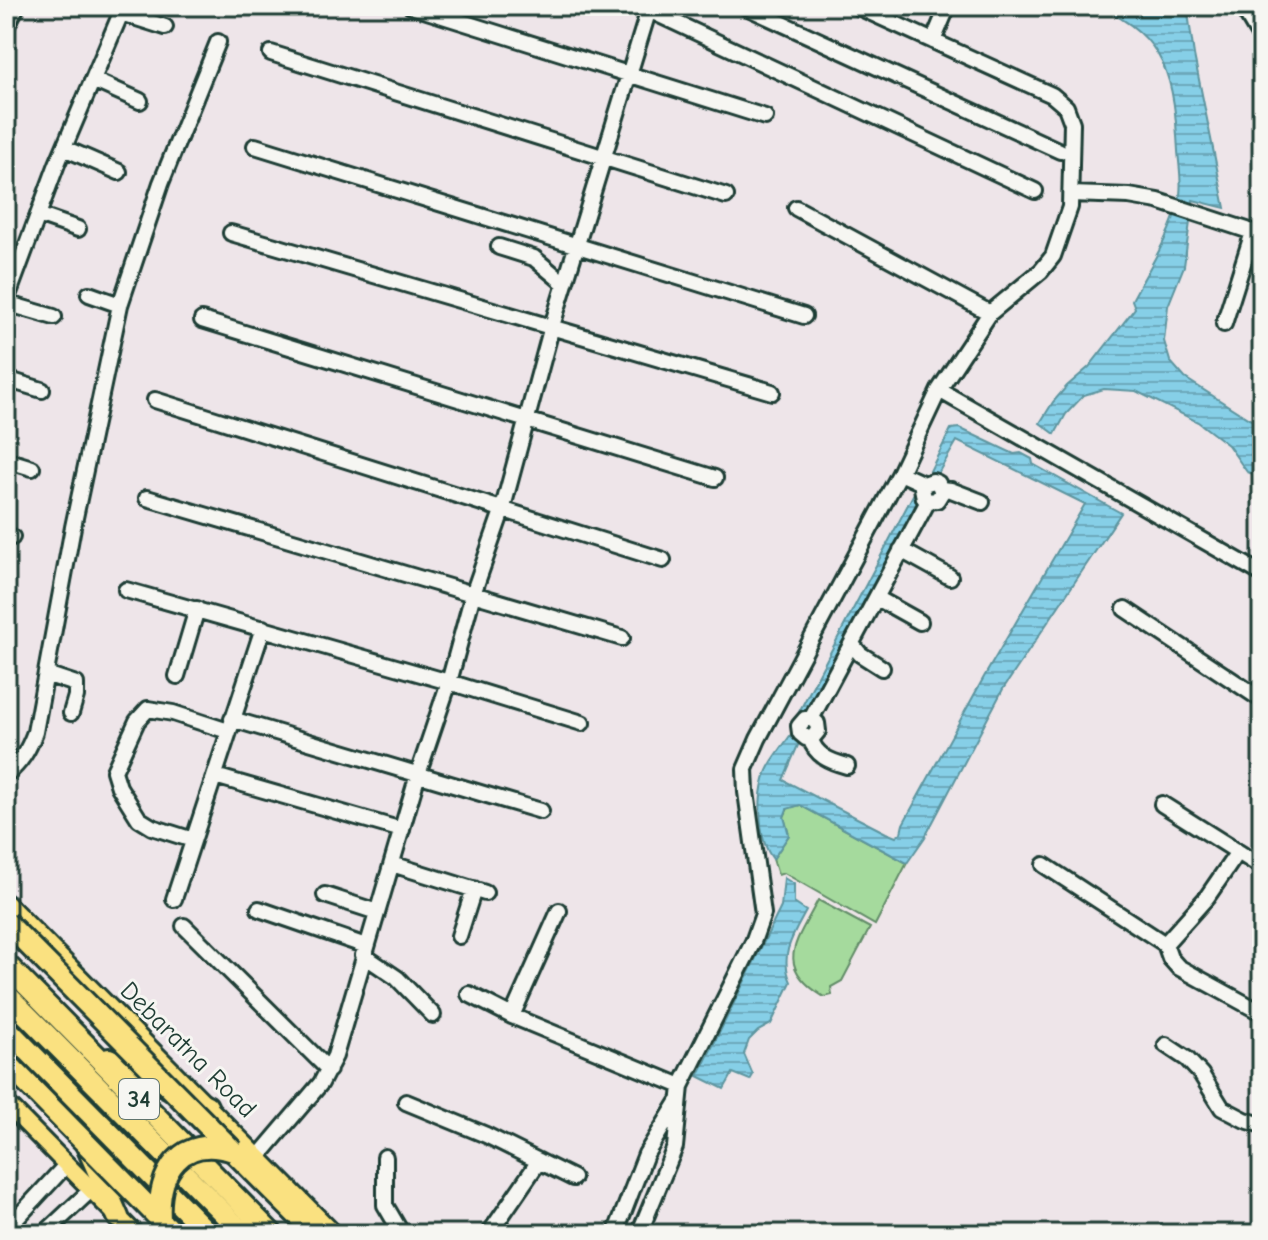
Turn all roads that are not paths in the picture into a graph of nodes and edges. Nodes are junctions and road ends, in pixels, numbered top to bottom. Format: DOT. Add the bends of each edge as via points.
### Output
graph roads {
  1 [pos="17,6"];
  2 [pos="411,6"];
  3 [pos="744,6"];
  4 [pos="856,6"];
  5 [pos="646,7"];
  6 [pos="947,8"];
  7 [pos="123,10"];
  8 [pos="1247,15"];
  9 [pos="6,27"];
  10 [pos="165,27"];
  11 [pos="1262,40"];
  12 [pos="933,41"];
  13 [pos="218,42"];
  14 [pos="271,53"];
  15 [pos="628,72"];
  16 [pos="93,80"];
  17 [pos="140,101"];
  18 [pos="765,117"];
  19 [pos="255,146"];
  20 [pos="64,148"];
  21 [pos="1060,151"];
  22 [pos="604,158"];
  23 [pos="119,172"];
  24 [pos="1035,191"];
  25 [pos="1071,194"];
  26 [pos="726,196"];
  27 [pos="796,208"];
  28 [pos="38,215"];
  29 [pos="78,229"];
  30 [pos="1257,231"];
  31 [pos="231,233"];
  32 [pos="577,245"];
  33 [pos="499,247"];
  34 [pos="565,284"];
  35 [pos="89,294"];
  36 [pos="6,302"];
  37 [pos="120,305"];
  38 [pos="990,313"];
  39 [pos="804,316"];
  40 [pos="54,317"];
  41 [pos="202,320"];
  42 [pos="1224,324"];
  43 [pos="552,326"];
  44 [pos="6,379"];
  45 [pos="42,390"];
  46 [pos="939,390"];
  47 [pos="772,392"];
  48 [pos="155,400"];
  49 [pos="528,419"];
  50 [pos="6,460"];
  51 [pos="32,468"];
  52 [pos="900,473"];
  53 [pos="715,478"];
  54 [pos="924,484"];
  55 [pos="941,489"];
  56 [pos="147,498"];
  57 [pos="928,501"];
  58 [pos="982,502"];
  59 [pos="502,511"];
  60 [pos="901,550"];
  61 [pos="663,560"];
  62 [pos="1262,574"];
  63 [pos="950,577"];
  64 [pos="126,590"];
  65 [pos="473,594"];
  66 [pos="877,598"];
  67 [pos="197,609"];
  68 [pos="1125,609"];
  69 [pos="920,622"];
  70 [pos="263,628"];
  71 [pos="622,638"];
  72 [pos="852,644"];
  73 [pos="882,668"];
  74 [pos="46,674"];
  75 [pos="177,676"];
  76 [pos="449,682"];
  77 [pos="1262,700"];
  78 [pos="774,709"];
  79 [pos="71,713"];
  80 [pos="806,720"];
  81 [pos="582,723"];
  82 [pos="230,725"];
  83 [pos="847,766"];
  84 [pos="418,774"];
  85 [pos="6,775"];
  86 [pos="215,776"];
  87 [pos="1162,804"];
  88 [pos="541,811"];
  89 [pos="402,830"];
  90 [pos="193,840"];
  91 [pos="1238,852"];
  92 [pos="392,864"];
  93 [pos="1044,865"];
  94 [pos="1262,867"];
  95 [pos="325,895"];
  96 [pos="174,899"];
  97 [pos="6,903"];
  98 [pos="259,909"];
  99 [pos="559,911"];
  100 [pos="377,912"];
  101 [pos="6,922"];
  102 [pos="184,926"];
  103 [pos="459,936"];
  104 [pos="1165,944"];
  105 [pos="363,954"];
  106 [pos="6,964"];
  107 [pos="6,994"];
  108 [pos="469,994"];
  109 [pos="1260,1007"];
  110 [pos="433,1015"];
  111 [pos="512,1016"];
  112 [pos="6,1028"];
  113 [pos="6,1042"];
  114 [pos="1166,1045"];
  115 [pos="94,1053"];
  116 [pos="6,1062"];
  117 [pos="329,1070"];
  118 [pos="681,1086"];
  119 [pos="67,1102"];
  120 [pos="406,1102"];
  121 [pos="678,1102"];
  122 [pos="6,1103"];
  123 [pos="207,1106"];
  124 [pos="1262,1125"];
  125 [pos="233,1151"];
  126 [pos="258,1157"];
  127 [pos="385,1157"];
  128 [pos="539,1161"];
  129 [pos="67,1164"];
  130 [pos="573,1178"];
  131 [pos="92,1189"];
  132 [pos="118,1217"];
  133 [pos="167,1227"];
  134 [pos="6,1230"];
  135 [pos="44,1234"];
  136 [pos="135,1234"];
  137 [pos="197,1234"];
  138 [pos="209,1234"];
  139 [pos="244,1234"];
  140 [pos="272,1234"];
  141 [pos="316,1234"];
  142 [pos="334,1234"];
  143 [pos="402,1234"];
  144 [pos="489,1234"];
  145 [pos="615,1234"];
  146 [pos="639,1234"];
  1 -- 9 [label="street"];
  2 -- 15 [label="street"];
  3 -- 21 [label="street"];
  4 -- 12 [label="street"];
  5 -- 15 [label="street"];
  5 -- 24 [label="street"];
  6 -- 12 [label="street"];
  7 -- 10 [label="street"];
  7 -- 16 [label="street"];
  8 -- 11 [label="street"];
  12 -- 25 [label="street" via="1052,95 1066,107 1072,123"];
  13 -- 37 [label="street" via="161,183"];
  14 -- 22 [label="street"];
  15 -- 18 [label="street"];
  15 -- 22 [label="street"];
  16 -- 17 [label="street"];
  16 -- 20 [label="street"];
  19 -- 32 [label="street"];
  20 -- 23 [label="street"];
  20 -- 28 [label="street"];
  22 -- 26 [label="street"];
  22 -- 32 [label="street"];
  25 -- 30 [label="street" via="1158,201"];
  25 -- 38 [label="street" via="1053,256"];
  27 -- 38 [label="street"];
  28 -- 29 [label="street"];
  28 -- 36 [label="street"];
  30 -- 42 [label="street"];
  31 -- 43 [label="street"];
  32 -- 34 [label="street"];
  32 -- 39 [label="street"];
  33 -- 34 [label="street" via="534,258"];
  34 -- 43 [label="street"];
  35 -- 37 [label="street"];
  36 -- 40 [label="street"];
  37 -- 74 [label="street"];
  38 -- 46 [label="street"];
  41 -- 49 [label="street"];
  43 -- 47 [label="street"];
  43 -- 49 [label="street"];
  44 -- 45 [label="street"];
  46 -- 52 [label="street"];
  46 -- 62 [label="street"];
  48 -- 59 [label="street"];
  49 -- 53 [label="street"];
  49 -- 59 [label="street"];
  50 -- 51 [label="street"];
  52 -- 54 [label="street"];
  52 -- 78 [label="street"];
  54 -- 55 [label="street" via="933,481"];
  54 -- 57 [label="street" via="921,493"];
  55 -- 57 [label="street" via="937,500"];
  55 -- 58 [label="street"];
  56 -- 65 [label="street"];
  57 -- 60 [label="street"];
  59 -- 61 [label="street"];
  59 -- 65 [label="street"];
  60 -- 63 [label="street"];
  60 -- 66 [label="street"];
  64 -- 67 [label="street"];
  65 -- 71 [label="street"];
  65 -- 76 [label="street"];
  66 -- 69 [label="street"];
  66 -- 72 [label="street"];
  67 -- 70 [label="street"];
  67 -- 75 [label="street"];
  68 -- 77 [label="street"];
  70 -- 76 [label="street"];
  70 -- 82 [label="street"];
  72 -- 73 [label="street"];
  72 -- 80 [label="street"];
  74 -- 79 [label="street" via="76,684"];
  74 -- 85 [label="street" via="28,751"];
  76 -- 81 [label="street"];
  76 -- 84 [label="street"];
  78 -- 80 [label="street"];
  78 -- 118 [label="street" via="745,769 763,914"];
  80 -- 83 [label="street" via="817,723 818,731 810,738 816,752"];
  82 -- 84 [label="street"];
  82 -- 86 [label="street"];
  82 -- 90 [label="street" via="148,709 114,771 139,819"];
  84 -- 88 [label="street"];
  84 -- 89 [label="street"];
  86 -- 89 [label="street"];
  86 -- 90 [label="street"];
  87 -- 91 [label="street"];
  89 -- 92 [label="street"];
  90 -- 96 [label="street"];
  91 -- 94 [label="street"];
  91 -- 104 [label="street"];
  92 -- 100 [label="street"];
  92 -- 103 [label="street" via="480,891"];
  93 -- 104 [label="street"];
  95 -- 100 [label="street"];
  97 -- 123 [label="main road, Debaratna Road / 34"];
  98 -- 105 [label="street"];
  99 -- 111 [label="street"];
  100 -- 105 [label="street"];
  101 -- 125 [label="highway, bridge"];
  102 -- 117 [label="street"];
  104 -- 109 [label="street" via="1178,967"];
  105 -- 110 [label="street" via="397,978"];
  105 -- 117 [label="street"];
  106 -- 115 [label="highway, 34"];
  107 -- 139 [label="highway"];
  108 -- 111 [label="street"];
  111 -- 118 [label="street"];
  112 -- 138 [label="highway"];
  113 -- 119 [label="highway, 34"];
  114 -- 124 [label="street" via="1201,1074 1222,1108"];
  115 -- 123 [label="highway"];
  115 -- 140 [label="highway, 34"];
  116 -- 133 [label="highway, bridge"];
  117 -- 126 [label="street"];
  118 -- 121 [label="street"];
  119 -- 132 [label="highway"];
  119 -- 137 [label="highway, 34"];
  120 -- 128 [label="street"];
  121 -- 145 [label="street" via="646,1154"];
  121 -- 146 [label="street" via="675,1147"];
  122 -- 129 [label="main road"];
  123 -- 126 [label="main road, Debaratna Road / 34"];
  125 -- 133 [label="highway, bridge" via="197,1148 169,1168 162,1185"];
  125 -- 141 [label="highway"];
  126 -- 142 [label="main road, Debaratna Road / 34"];
  127 -- 143 [label="street" via="385,1205"];
  128 -- 130 [label="street"];
  128 -- 144 [label="street"];
  129 -- 131 [label="main road"];
  129 -- 134 [label="street"];
  131 -- 132 [label="main road"];
  131 -- 135 [label="street"];
  132 -- 136 [label="main road"];
}
